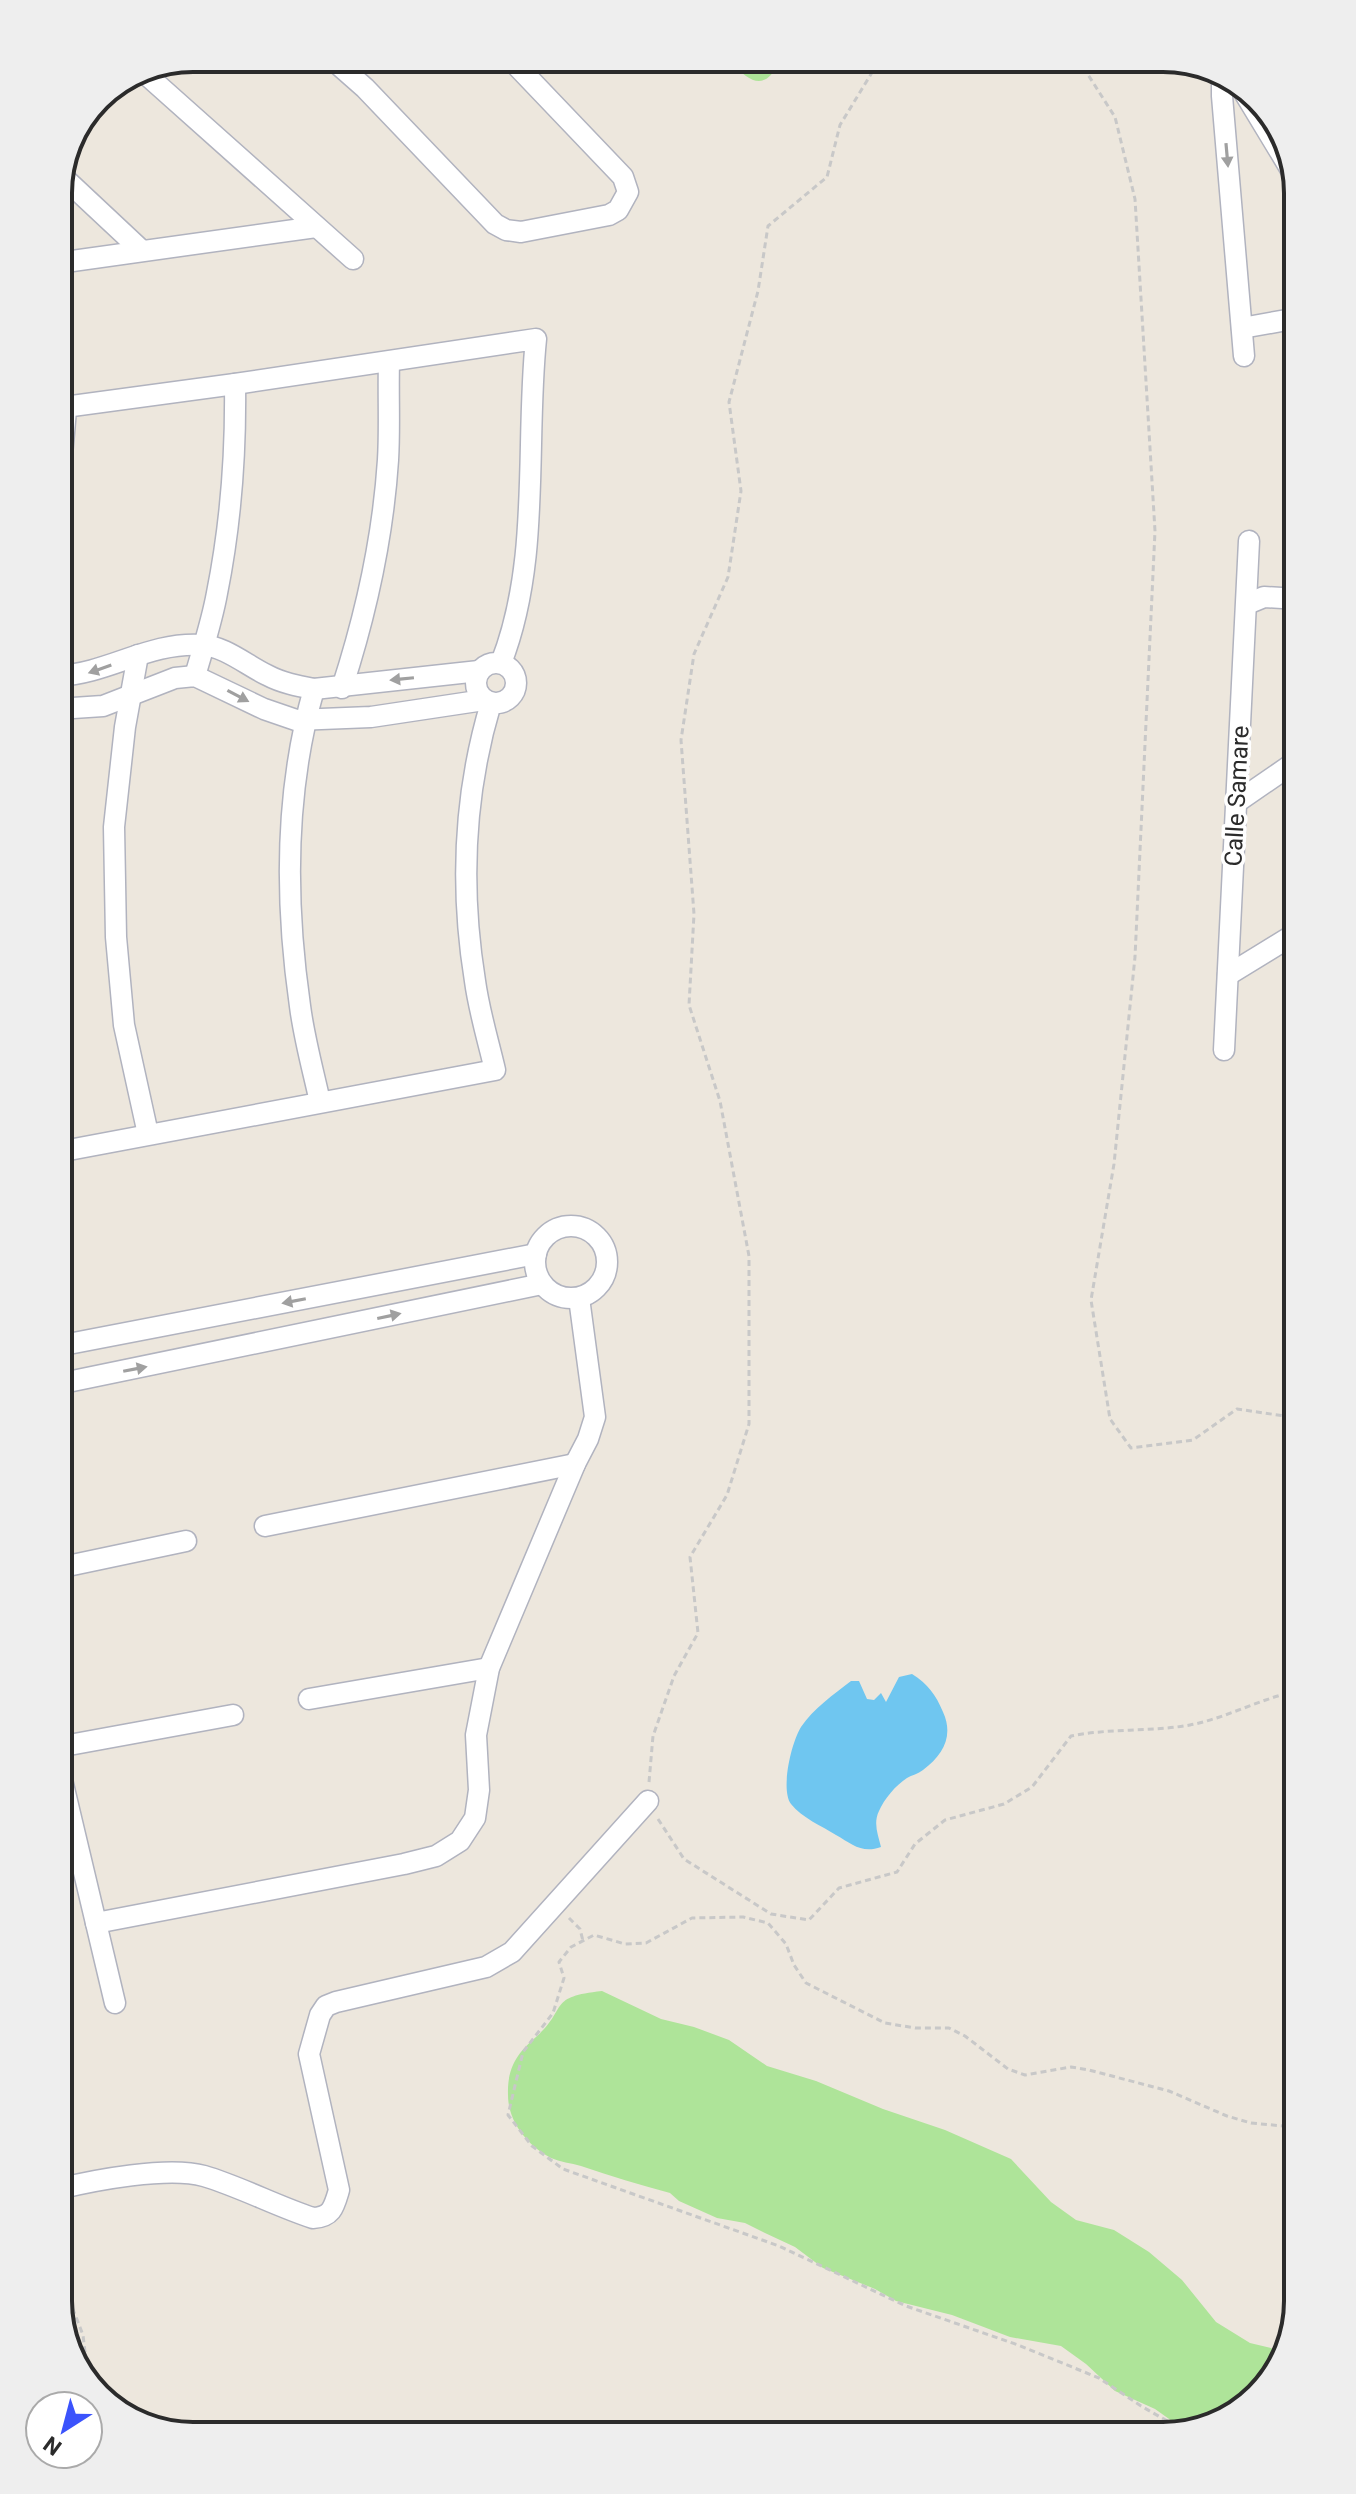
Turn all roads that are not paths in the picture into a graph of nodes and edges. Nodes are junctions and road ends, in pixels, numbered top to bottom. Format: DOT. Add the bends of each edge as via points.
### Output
graph roads {
  1 [pos="347,72"];
  2 [pos="523,72"];
  3 [pos="152,80"];
  4 [pos="1222,88"];
  5 [pos="72,185"];
  6 [pos="316,227"];
  7 [pos="140,249"];
  8 [pos="353,259"];
  9 [pos="72,261"];
  10 [pos="1284,320"];
  11 [pos="1242,328"];
  12 [pos="1244,356"];
  13 [pos="389,362"];
  14 [pos="235,384"];
  15 [pos="72,406"];
  16 [pos="1249,541"];
  17 [pos="1284,598"];
  18 [pos="1247,604"];
  19 [pos="204,645"];
  20 [pos="138,655"];
  21 [pos="501,663"];
  22 [pos="479,671"];
  23 [pos="72,675"];
  24 [pos="195,676"];
  25 [pos="342,688"];
  26 [pos="314,689"];
  27 [pos="131,696"];
  28 [pos="488,702"];
  29 [pos="72,708"];
  30 [pos="305,720"];
  31 [pos="1284,770"];
  32 [pos="1237,802"];
  33 [pos="1284,941"];
  34 [pos="1228,975"];
  35 [pos="1224,1050"];
  36 [pos="320,1102"];
  37 [pos="148,1134"];
  38 [pos="72,1149"];
  39 [pos="536,1254"];
  40 [pos="542,1284"];
  41 [pos="579,1298"];
  42 [pos="214,1316"];
  43 [pos="72,1343"];
  44 [pos="220,1351"];
  45 [pos="72,1381"];
  46 [pos="575,1464"];
  47 [pos="265,1526"];
  48 [pos="186,1541"];
  49 [pos="72,1565"];
  50 [pos="489,1668"];
  51 [pos="309,1699"];
  52 [pos="233,1715"];
  53 [pos="72,1744"];
  54 [pos="648,1801"];
  55 [pos="72,1822"];
  56 [pos="96,1923"];
  57 [pos="115,2003"];
  58 [pos="72,2186"];
  1 -- 2 [label="street" via="506,230 521,232 618,210 628,192 623,177"];
  3 -- 6 [label="street"];
  4 -- 11 [label="street, one-way"];
  5 -- 7 [label="street"];
  6 -- 7 [label="street"];
  6 -- 8 [label="street"];
  7 -- 9 [label="street"];
  10 -- 11 [label="street"];
  11 -- 12 [label="street"];
  13 -- 14 [label="street"];
  13 -- 21 [label="street" via="536,339 528,522 511,639"];
  13 -- 25 [label="street" via="388,458 379,540"];
  14 -- 15 [label="street"];
  14 -- 19 [label="street" via="232,493"];
  16 -- 18 [label="street, Calle Samare"];
  17 -- 18 [label="street" via="1264,597"];
  18 -- 32 [label="street, Calle Samare"];
  19 -- 20 [label="street" via="169,646"];
  19 -- 24 [label="street"];
  19 -- 26 [label="street" via="268,676"];
  20 -- 23 [label="street, one-way"];
  20 -- 27 [label="street"];
  21 -- 22 [label="street"];
  21 -- 28 [label="street" via="516,678 515,692 505,702"];
  22 -- 25 [label="street, one-way"];
  22 -- 28 [label="street" via="476,689"];
  24 -- 27 [label="street" via="175,678"];
  24 -- 30 [label="street, one-way" via="264,709"];
  25 -- 26 [label="street"];
  26 -- 30 [label="street"];
  27 -- 29 [label="street" via="103,706"];
  27 -- 37 [label="street" via="114,827 116,937 124,1025"];
  28 -- 30 [label="street"];
  28 -- 36 [label="street" via="468,811 465,883 475,981 495,1070"];
  30 -- 36 [label="street" via="292,828 291,909 300,1007"];
  31 -- 32 [label="street"];
  32 -- 34 [label="street, Calle Samare"];
  33 -- 34 [label="street"];
  34 -- 35 [label="street, Calle Samare"];
  36 -- 37 [label="street"];
  37 -- 38 [label="street"];
  39 -- 40 [label="street"];
  39 -- 41 [label="street" via="546,1237 564,1227 584,1228 601,1241 607,1270 597,1288"];
  39 -- 42 [label="street, one-way"];
  40 -- 41 [label="street" via="559,1296"];
  44 -- 40 [label="street, one-way"];
  41 -- 46 [label="street" via="595,1417"];
  42 -- 43 [label="street"];
  42 -- 44 [label="street"];
  45 -- 44 [label="street, one-way"];
  46 -- 47 [label="street"];
  46 -- 50 [label="street"];
  48 -- 49 [label="street"];
  50 -- 51 [label="street"];
  50 -- 56 [label="street" via="476,1735 475,1818 460,1841 436,1856 404,1864"];
  52 -- 53 [label="street"];
  54 -- 58 [label="street" via="499,1962 326,2006 309,2054 339,2190 334,2209 324,2217 313,2218 182,2173 102,2178"];
  55 -- 56 [label="street"];
  56 -- 57 [label="street"];
}
